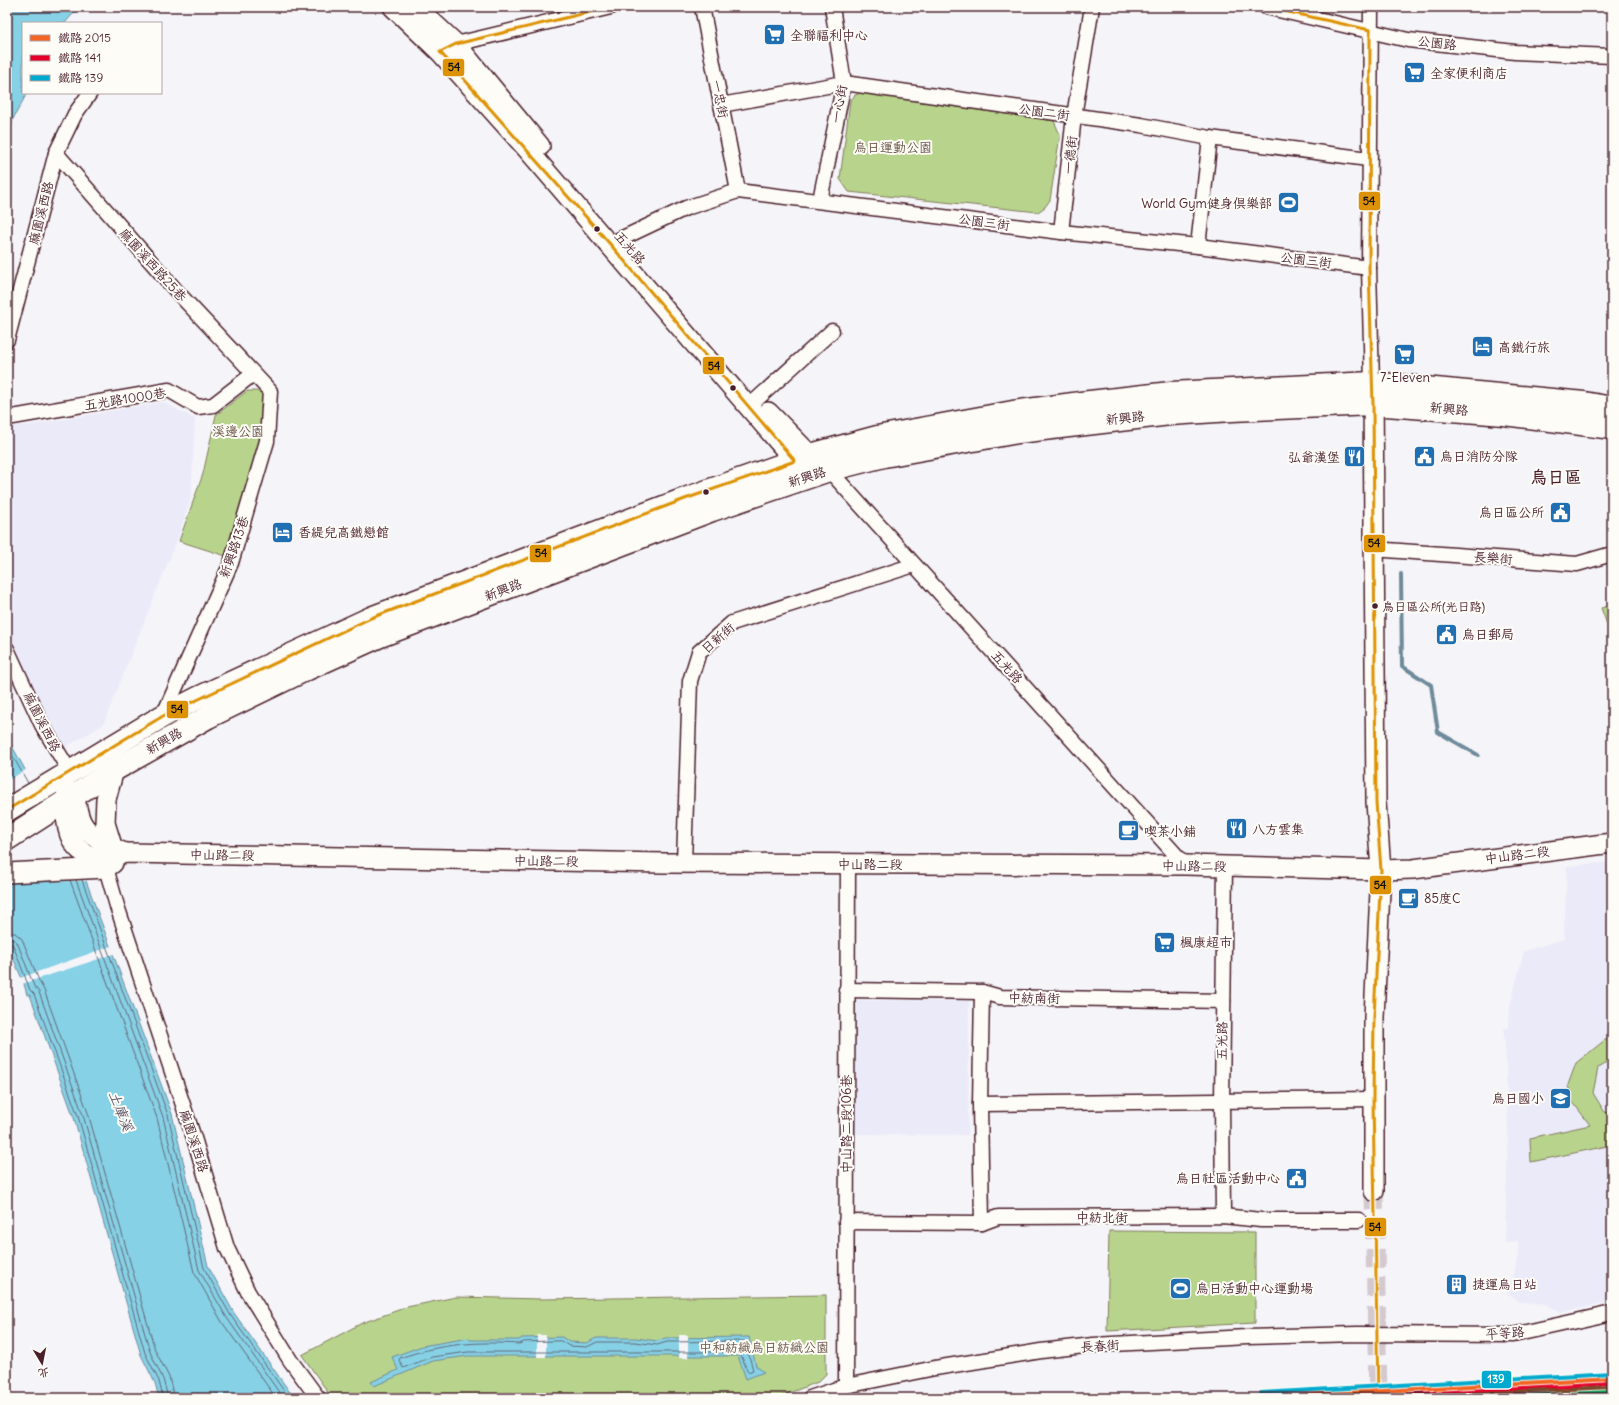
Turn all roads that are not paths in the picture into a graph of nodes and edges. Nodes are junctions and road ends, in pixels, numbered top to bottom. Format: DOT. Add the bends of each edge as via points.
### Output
graph roads {
  1 [pos="393,7"];
  2 [pos="416,7"];
  3 [pos="610,7"];
  4 [pos="702,7"];
  5 [pos="832,7"];
  6 [pos="1092,7"];
  7 [pos="1266,7"];
  8 [pos="1371,7"];
  9 [pos="1370,30"];
  10 [pos="448,48"];
  11 [pos="1612,56"];
  12 [pos="844,83"];
  13 [pos="89,94"];
  14 [pos="721,105"];
  15 [pos="1074,116"];
  16 [pos="1210,138"];
  17 [pos="56,154"];
  18 [pos="1368,159"];
  19 [pos="738,191"];
  20 [pos="820,200"];
  21 [pos="1061,232"];
  22 [pos="615,241"];
  23 [pos="1198,246"];
  24 [pos="1369,268"];
  25 [pos="832,331"];
  26 [pos="7,340"];
  27 [pos="253,374"];
  28 [pos="1373,393"];
  29 [pos="756,400"];
  30 [pos="1612,408"];
  31 [pos="7,418"];
  32 [pos="1612,428"];
  33 [pos="802,458"];
  34 [pos="830,470"];
  35 [pos="1373,549"];
  36 [pos="1612,554"];
  37 [pos="914,565"];
  38 [pos="7,649"];
  39 [pos="163,716"];
  40 [pos="114,770"];
  41 [pos="70,772"];
  42 [pos="67,801"];
  43 [pos="7,810"];
  44 [pos="7,839"];
  45 [pos="1612,843"];
  46 [pos="120,851"];
  47 [pos="684,863"];
  48 [pos="848,863"];
  49 [pos="1185,865"];
  50 [pos="1225,866"];
  51 [pos="106,868"];
  52 [pos="1381,870"];
  53 [pos="7,874"];
  54 [pos="846,990"];
  55 [pos="982,992"];
  56 [pos="1223,1001"];
  57 [pos="1373,1099"];
  58 [pos="1222,1102"];
  59 [pos="980,1104"];
  60 [pos="1374,1191"];
  61 [pos="1223,1216"];
  62 [pos="1358,1220"];
  63 [pos="846,1222"];
  64 [pos="982,1223"];
  65 [pos="1612,1313"];
  66 [pos="1395,1334"];
  67 [pos="846,1386"];
  68 [pos="318,1398"];
  69 [pos="810,1398"];
  1 -- 10 [label="street, 五光路"];
  2 -- 10 [label="street, 五光路"];
  3 -- 10 [label="street"];
  4 -- 14 [label="street, 一忠街"];
  5 -- 12 [label="street, 一心街"];
  6 -- 15 [label="street, 一德街"];
  7 -- 9 [label="street, 公園路"];
  8 -- 9 [label="street"];
  9 -- 11 [label="street, 公園路" via="1408,40 1514,52"];
  9 -- 18 [label="street"];
  10 -- 22 [label="street, 五光路"];
  12 -- 14 [label="street, 公園二街"];
  12 -- 15 [label="street, 公園二街"];
  12 -- 20 [label="street, 一心街"];
  13 -- 17 [label="street, 麻園溪西路" via="75,114"];
  14 -- 19 [label="street, 一忠街"];
  15 -- 16 [label="street, 公園二街" via="1141,124"];
  15 -- 21 [label="street, 一德街"];
  16 -- 18 [label="street, 公園二街"];
  16 -- 23 [label="street"];
  17 -- 26 [label="street, 麻園溪西路"];
  17 -- 27 [label="street, 麻園溪西路25巷"];
  18 -- 24 [label="street"];
  19 -- 20 [label="street, 公園三街"];
  19 -- 22 [label="street, 公園三街" via="686,208"];
  20 -- 21 [label="street, 公園三街"];
  21 -- 23 [label="street, 公園三街"];
  22 -- 29 [label="street, 五光路"];
  22 -- 33 [label="street, 五光路"];
  23 -- 24 [label="street, 公園三街"];
  24 -- 28 [label="street"];
  25 -- 29 [label="street"];
  27 -- 31 [label="street, 五光路1000巷" via="213,405 198,407 169,390"];
  27 -- 39 [label="street, 新興路13巷" via="270,391 267,441 231,563"];
  28 -- 30 [label="main road, 新興路" via="1584,403"];
  28 -- 32 [label="main road, 新興路"];
  28 -- 33 [label="main road, 新興路" via="1171,393 1021,411 877,437"];
  28 -- 34 [label="main road, 新興路" via="1085,422 884,456"];
  28 -- 35 [label="street"];
  29 -- 33 [label="street, 五光路"];
  33 -- 34 [label="street"];
  33 -- 39 [label="main road, 新興路" via="685,499 371,618"];
  34 -- 37 [label="street, 五光路"];
  34 -- 40 [label="main road, 新興路" via="712,510 380,636 208,716"];
  35 -- 36 [label="street, 長樂街" via="1577,564"];
  35 -- 52 [label="street" via="1376,802"];
  37 -- 47 [label="street, 日新街" via="732,623 699,652 690,681"];
  37 -- 49 [label="street, 五光路"];
  38 -- 41 [label="street, 麻園溪西路" via="42,725"];
  39 -- 41 [label="main road, 新興路"];
  40 -- 42 [label="main road, 新興路"];
  40 -- 46 [label="street" via="106,799 105,823"];
  41 -- 42 [label="street, 中山路二段"];
  41 -- 43 [label="main road, 新興路"];
  42 -- 44 [label="main road, 新興路"];
  42 -- 46 [label="street, 中山路二段" via="68,833 77,847 92,856"];
  45 -- 52 [label="street, 中山路二段" via="1413,869"];
  46 -- 47 [label="street, 中山路二段"];
  46 -- 51 [label="street"];
  47 -- 48 [label="street, 中山路二段"];
  48 -- 49 [label="street, 中山路二段"];
  48 -- 54 [label="street, 中山路二段106巷"];
  49 -- 50 [label="street, 中山路二段"];
  50 -- 52 [label="street, 中山路二段"];
  50 -- 56 [label="street, 五光路"];
  51 -- 53 [label="street"];
  51 -- 68 [label="street, 麻園溪西路" via="116,906 194,1138 227,1248 248,1292 290,1360"];
  52 -- 57 [label="street"];
  54 -- 55 [label="street, 中紡南街"];
  54 -- 63 [label="street, 中山路二段106巷"];
  55 -- 56 [label="street, 中紡南街" via="1000,997"];
  55 -- 59 [label="street"];
  56 -- 58 [label="street, 五光路"];
  57 -- 58 [label="street"];
  57 -- 60 [label="street"];
  58 -- 59 [label="street"];
  58 -- 61 [label="street, 五光路"];
  59 -- 64 [label="street"];
  61 -- 62 [label="street, 中紡北街" via="1261,1220"];
  61 -- 64 [label="street, 中紡北街" via="998,1216"];
  63 -- 64 [label="street, 中紡北街"];
  63 -- 67 [label="street, 中山路二段106巷"];
  65 -- 66 [label="street, 平等路" via="1513,1336"];
  66 -- 67 [label="street, 長春街" via="1254,1337 1094,1345 951,1366"];
  67 -- 69 [label="street, 長春街"];
}
